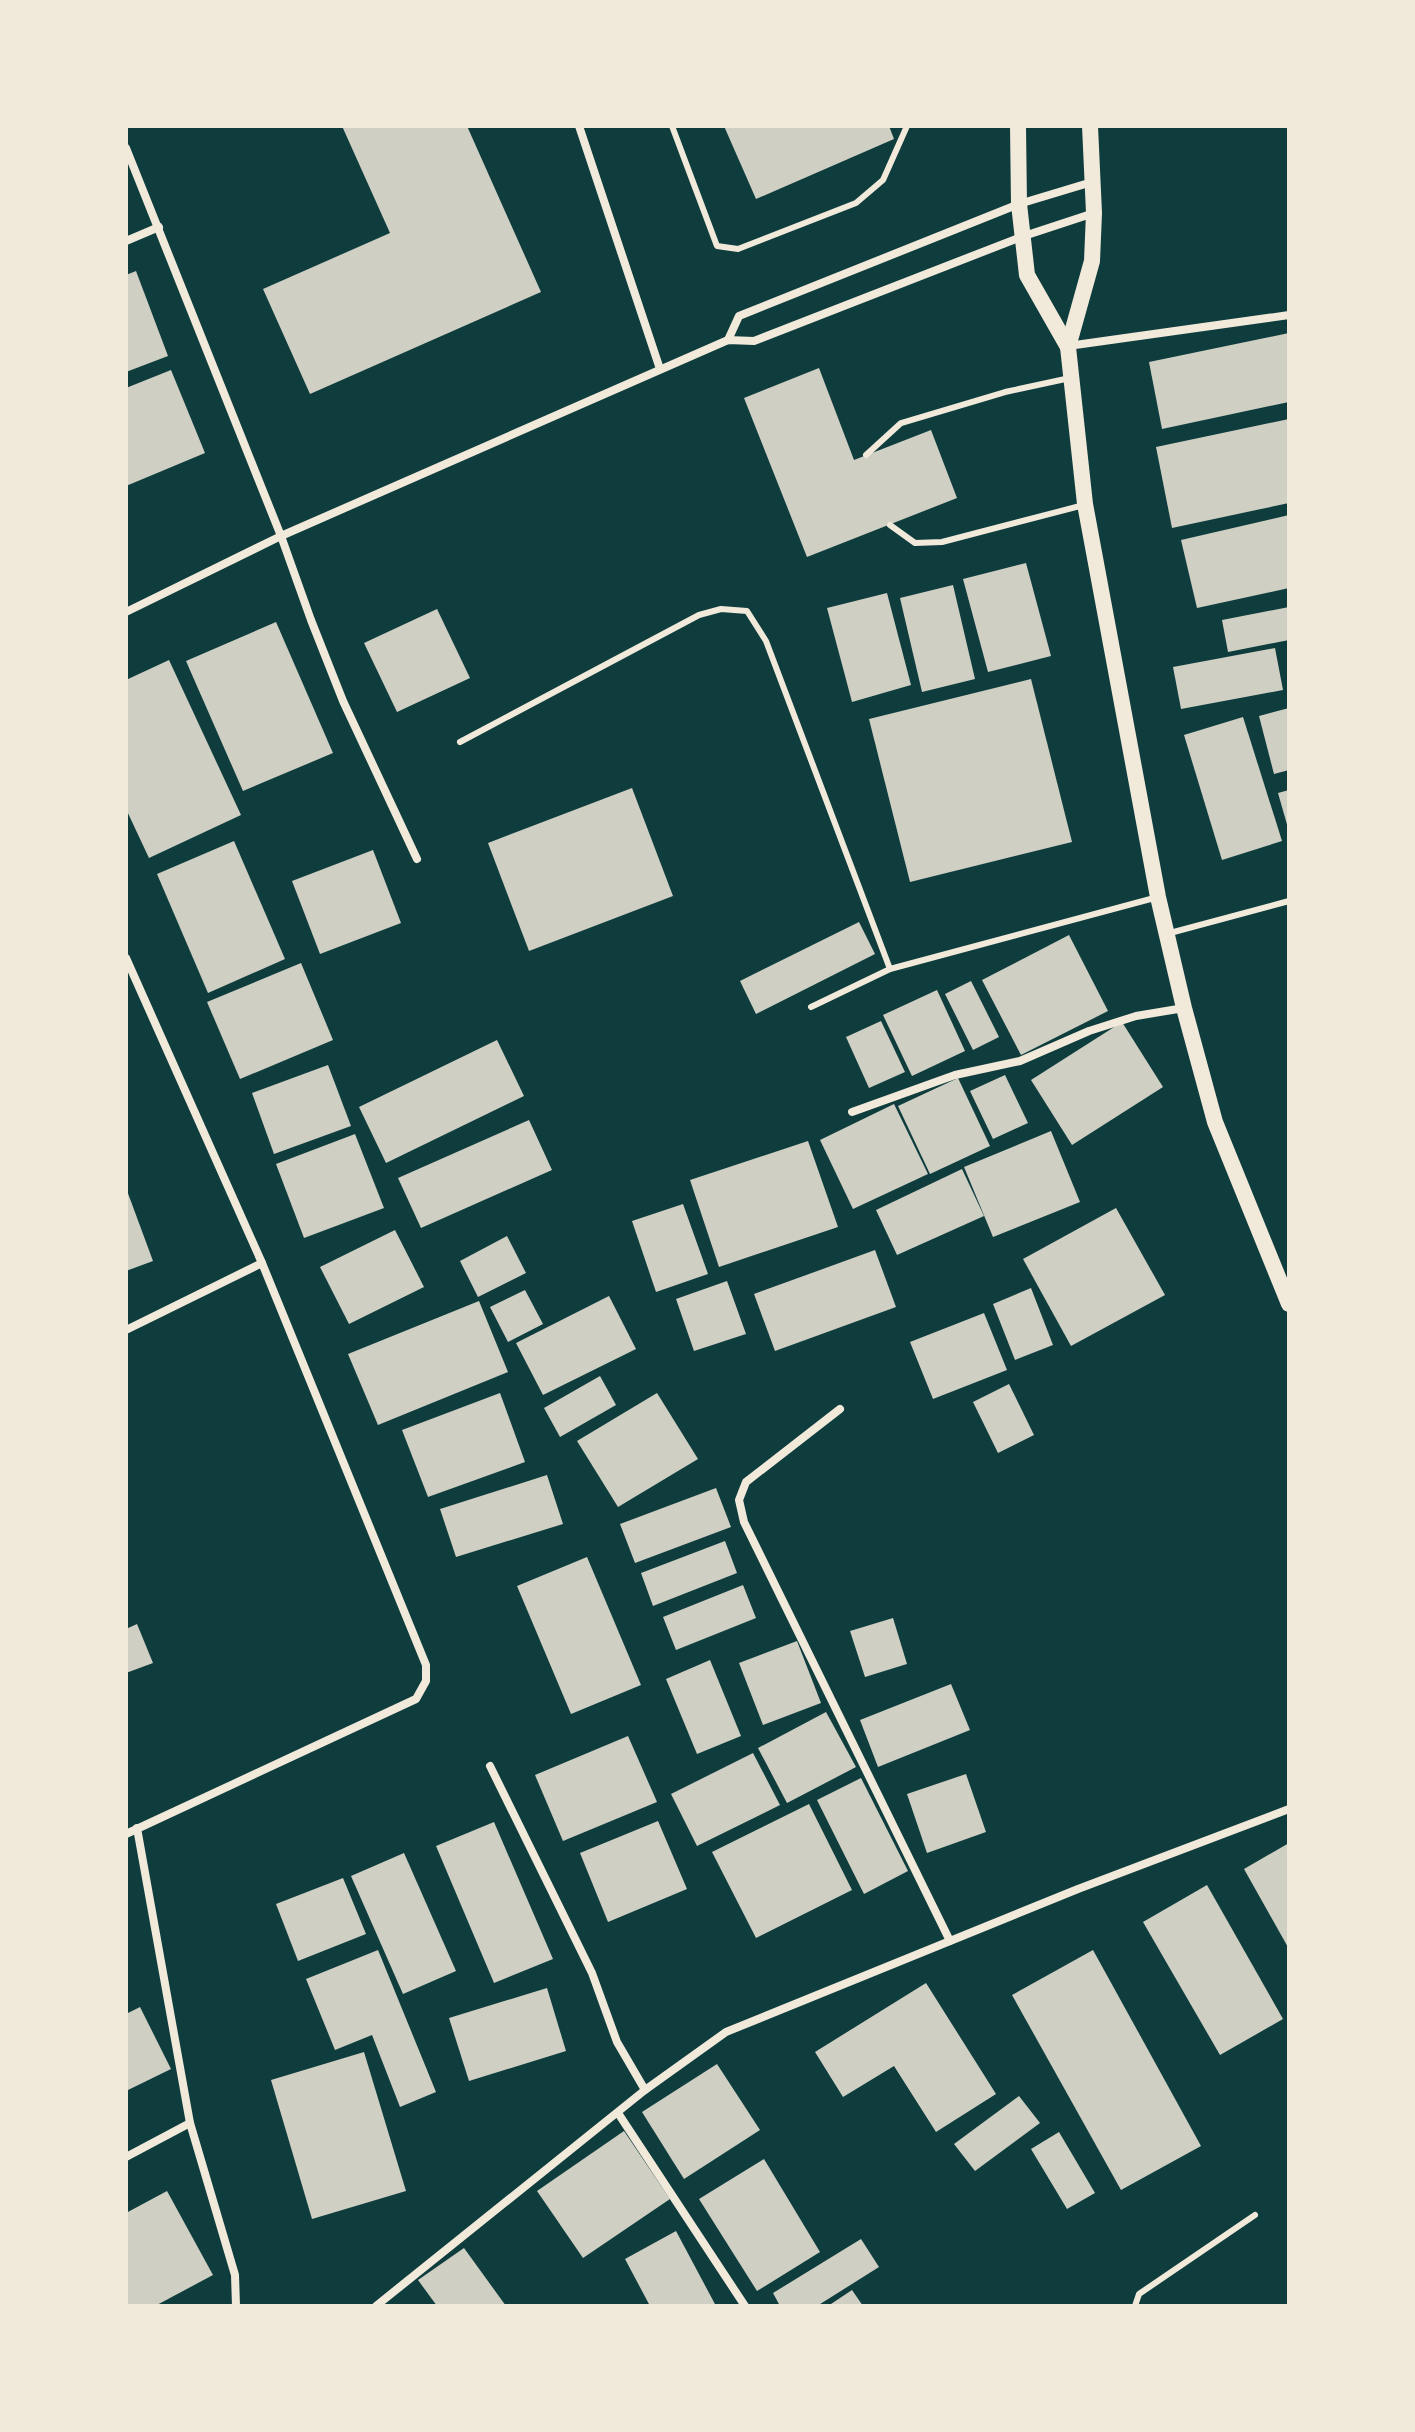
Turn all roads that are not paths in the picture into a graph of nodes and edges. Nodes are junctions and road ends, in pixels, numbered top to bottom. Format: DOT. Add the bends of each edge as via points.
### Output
graph roads {
  1 [pos="579,126"];
  2 [pos="672,126"];
  3 [pos="907,126"];
  4 [pos="1018,126"];
  5 [pos="1090,126"];
  6 [pos="126,148"];
  7 [pos="1092,182"];
  8 [pos="1019,204"];
  9 [pos="1094,213"];
  10 [pos="159,227"];
  11 [pos="1021,237"];
  12 [pos="126,241"];
  13 [pos="1289,315"];
  14 [pos="728,340"];
  15 [pos="1068,347"];
  16 [pos="660,369"];
  17 [pos="1070,378"];
  18 [pos="866,455"];
  19 [pos="1085,504"];
  20 [pos="890,525"];
  21 [pos="281,536"];
  22 [pos="126,612"];
  23 [pos="460,742"];
  24 [pos="417,859"];
  25 [pos="1158,897"];
  26 [pos="1289,901"];
  27 [pos="1166,934"];
  28 [pos="126,958"];
  29 [pos="128,969"];
  30 [pos="890,969"];
  31 [pos="811,1007"];
  32 [pos="1184,1008"];
  33 [pos="852,1112"];
  34 [pos="262,1263"];
  35 [pos="1289,1304"];
  36 [pos="126,1330"];
  37 [pos="840,1409"];
  38 [pos="490,1766"];
  39 [pos="1289,1809"];
  40 [pos="137,1828"];
  41 [pos="126,1834"];
  42 [pos="950,1941"];
  43 [pos="645,2090"];
  44 [pos="618,2113"];
  45 [pos="190,2123"];
  46 [pos="126,2157"];
  47 [pos="1255,2215"];
  48 [pos="236,2306"];
  49 [pos="376,2306"];
  50 [pos="745,2306"];
  51 [pos="1135,2306"];
  1 -- 16 [label="street"];
  2 -- 3 [label="lane" via="717,246 738,249 856,203 883,180"];
  4 -- 8 [label="main road"];
  5 -- 7 [label="main road"];
  6 -- 10 [label="street"];
  7 -- 8 [label="street"];
  7 -- 9 [label="main road"];
  8 -- 11 [label="main road"];
  8 -- 14 [label="street" via="739,316"];
  9 -- 11 [label="street"];
  9 -- 15 [label="main road" via="1092,261"];
  10 -- 12 [label="street"];
  10 -- 21 [label="street"];
  11 -- 14 [label="street" via="754,341"];
  11 -- 15 [label="main road" via="1027,275"];
  13 -- 15 [label="street"];
  14 -- 16 [label="street"];
  15 -- 17 [label="main road"];
  16 -- 21 [label="street"];
  17 -- 18 [label="lane" via="901,423"];
  17 -- 19 [label="main road"];
  19 -- 20 [label="lane" via="942,542 915,543"];
  19 -- 25 [label="main road"];
  21 -- 22 [label="street"];
  21 -- 24 [label="street" via="343,701"];
  23 -- 30 [label="lane" via="699,615 721,609 747,611 766,641"];
  25 -- 27 [label="main road"];
  25 -- 30 [label="lane"];
  26 -- 27 [label="lane"];
  27 -- 32 [label="main road"];
  28 -- 29 [label="street"];
  29 -- 34 [label="street"];
  30 -- 31 [label="lane"];
  32 -- 33 [label="street" via="1126,1019 1020,1061 955,1075"];
  32 -- 35 [label="main road" via="1215,1122"];
  34 -- 36 [label="street"];
  34 -- 40 [label="street" via="426,1665 426,1681 416,1699"];
  37 -- 42 [label="street" via="746,1482 739,1500 744,1522"];
  38 -- 43 [label="street" via="592,1973 617,2042"];
  39 -- 42 [label="street"];
  40 -- 41 [label="street"];
  40 -- 45 [label="street"];
  42 -- 43 [label="street" via="726,2032"];
  43 -- 44 [label="street"];
  44 -- 49 [label="street"];
  44 -- 50 [label="street"];
  45 -- 46 [label="street"];
  45 -- 48 [label="street" via="235,2275"];
  47 -- 51 [label="lane" via="1139,2294"];
}
